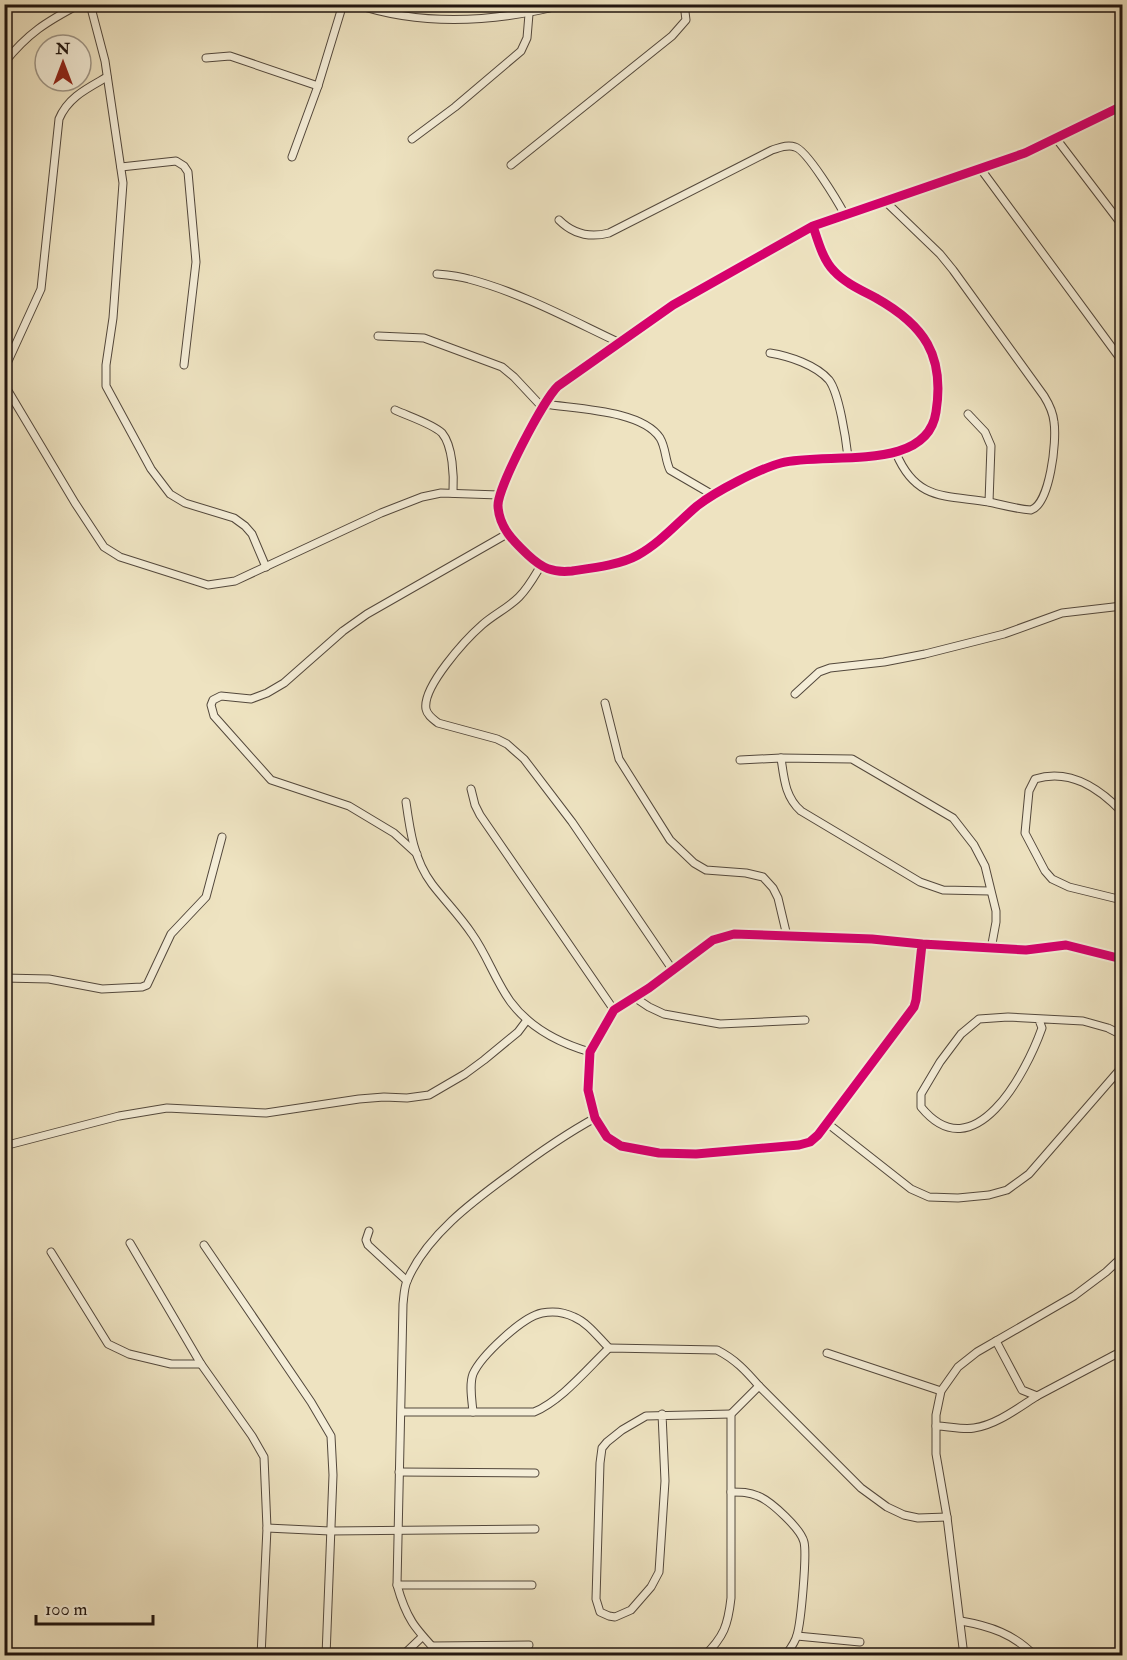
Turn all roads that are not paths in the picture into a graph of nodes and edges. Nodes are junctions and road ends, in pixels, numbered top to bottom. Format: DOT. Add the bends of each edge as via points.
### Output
graph roads {
  1 [pos="80,4"];
  2 [pos="90,4"];
  3 [pos="343,4"];
  4 [pos="355,4"];
  5 [pos="566,4"];
  6 [pos="684,4"];
  7 [pos="529,14"];
  8 [pos="206,58"];
  9 [pos="4,63"];
  10 [pos="107,77"];
  11 [pos="318,86"];
  12 [pos="1122,106"];
  13 [pos="1055,137"];
  14 [pos="412,140"];
  15 [pos="292,157"];
  16 [pos="511,165"];
  17 [pos="121,167"];
  18 [pos="980,168"];
  19 [pos="886,202"];
  20 [pos="845,215"];
  21 [pos="559,220"];
  22 [pos="1122,225"];
  23 [pos="813,226"];
  24 [pos="437,274"];
  25 [pos="378,336"];
  26 [pos="620,344"];
  27 [pos="770,353"];
  28 [pos="1122,361"];
  29 [pos="184,365"];
  30 [pos="4,370"];
  31 [pos="4,384"];
  32 [pos="544,406"];
  33 [pos="395,410"];
  34 [pos="969,414"];
  35 [pos="896,453"];
  36 [pos="848,457"];
  37 [pos="453,493"];
  38 [pos="499,495"];
  39 [pos="713,495"];
  40 [pos="989,502"];
  41 [pos="507,534"];
  42 [pos="266,567"];
  43 [pos="540,567"];
  44 [pos="1122,606"];
  45 [pos="795,694"];
  46 [pos="605,703"];
  47 [pos="781,758"];
  48 [pos="740,760"];
  49 [pos="471,789"];
  50 [pos="406,802"];
  51 [pos="1122,812"];
  52 [pos="222,837"];
  53 [pos="417,854"];
  54 [pos="990,891"];
  55 [pos="1122,900"];
  56 [pos="787,936"];
  57 [pos="922,944"];
  58 [pos="991,949"];
  59 [pos="1122,959"];
  60 [pos="672,969"];
  61 [pos="4,978"];
  62 [pos="634,998"];
  63 [pos="614,1010"];
  64 [pos="527,1020"];
  65 [pos="806,1020"];
  66 [pos="1039,1020"];
  67 [pos="1122,1035"];
  68 [pos="590,1052"];
  69 [pos="1122,1067"];
  70 [pos="595,1118"];
  71 [pos="827,1123"];
  72 [pos="4,1146"];
  73 [pos="369,1231"];
  74 [pos="130,1243"];
  75 [pos="204,1245"];
  76 [pos="51,1252"];
  77 [pos="1122,1257"];
  78 [pos="407,1281"];
  79 [pos="996,1341"];
  80 [pos="609,1348"];
  81 [pos="1122,1352"];
  82 [pos="827,1353"];
  83 [pos="201,1364"];
  84 [pos="759,1386"];
  85 [pos="941,1391"];
  86 [pos="1037,1396"];
  87 [pos="402,1412"];
  88 [pos="472,1412"];
  89 [pos="662,1414"];
  90 [pos="731,1414"];
  91 [pos="936,1426"];
  92 [pos="399,1472"];
  93 [pos="536,1473"];
  94 [pos="731,1492"];
  95 [pos="947,1517"];
  96 [pos="267,1528"];
  97 [pos="398,1529"];
  98 [pos="535,1529"];
  99 [pos="330,1531"];
  100 [pos="397,1585"];
  101 [pos="532,1585"];
  102 [pos="961,1621"];
  103 [pos="797,1635"];
  104 [pos="422,1636"];
  105 [pos="860,1642"];
  106 [pos="529,1645"];
  107 [pos="432,1646"];
  108 [pos="261,1656"];
  109 [pos="326,1656"];
  110 [pos="402,1656"];
  111 [pos="441,1656"];
  112 [pos="704,1656"];
  113 [pos="785,1656"];
  114 [pos="964,1656"];
  115 [pos="1035,1656"];
  1 -- 9 [label="street" via="39,27"];
  2 -- 10 [label="street"];
  3 -- 11 [label="street"];
  4 -- 7 [label="street" via="421,19"];
  5 -- 7 [label="street"];
  6 -- 16 [label="street" via="686,20 672,36"];
  7 -- 14 [label="street" via="527,38 521,51"];
  8 -- 11 [label="street" via="230,56"];
  10 -- 17 [label="street"];
  10 -- 30 [label="street" via="66,105 59,119 41,289"];
  11 -- 15 [label="street"];
  12 -- 13 [label="street"];
  13 -- 18 [label="street" via="1025,153"];
  13 -- 22 [label="street"];
  17 -- 29 [label="street" via="176,161 188,172 196,262"];
  17 -- 42 [label="street" via="123,201 106,386 145,459 170,494 185,503 234,518 245,526"];
  18 -- 19 [label="street"];
  18 -- 28 [label="street"];
  19 -- 20 [label="street"];
  19 -- 40 [label="street" via="954,270 1051,408 1053,457 1040,505 1025,510"];
  20 -- 21 [label="street" via="806,156 797,147 787,145 609,233 581,234"];
  20 -- 23 [label="street"];
  23 -- 26 [label="street" via="673,305"];
  23 -- 35 [label="street" via="835,273 897,310 921,333 933,354 938,384 934,421 914,444"];
  24 -- 26 [label="street" via="497,289"];
  25 -- 32 [label="street" via="424,338 502,367"];
  26 -- 32 [label="street" via="558,386"];
  27 -- 36 [label="street" via="806,365 829,380 836,394"];
  31 -- 42 [label="street" via="75,503 110,552 208,585 229,583"];
  32 -- 38 [label="street"];
  32 -- 39 [label="street" via="637,420 659,436 670,470"];
  33 -- 37 [label="street" via="436,428 444,436 451,458"];
  34 -- 40 [label="street" via="991,446"];
  35 -- 36 [label="street"];
  35 -- 40 [label="street" via="903,469 919,486 943,496"];
  36 -- 39 [label="street" via="780,463"];
  37 -- 38 [label="street"];
  37 -- 42 [label="street" via="415,499"];
  38 -- 41 [label="street" via="499,514"];
  39 -- 43 [label="street" via="634,557 571,571"];
  41 -- 43 [label="street"];
  41 -- 53 [label="street" via="367,614 267,693 251,699 221,696 211,705 214,716 271,780 349,806 394,833"];
  43 -- 60 [label="street" via="519,597 459,647 439,674 427,710 438,723 497,739 524,759"];
  44 -- 45 [label="street" via="1062,613 1004,634 925,654 830,668 819,672"];
  46 -- 56 [label="street" via="619,759 670,840 694,864 706,870 763,877 778,898"];
  47 -- 48 [label="street"];
  47 -- 54 [label="street" via="787,792 801,811 926,885 944,890"];
  47 -- 54 [label="street" via="852,759 937,807 959,824 974,845 985,866"];
  49 -- 63 [label="street" via="480,815"];
  50 -- 53 [label="street"];
  51 -- 55 [label="street" via="1088,784 1068,777 1044,776 1035,779 1029,791 1025,825 1026,838 1052,879"];
  52 -- 61 [label="street" via="206,897 171,934 147,985 102,989 38,978"];
  53 -- 64 [label="street" via="432,884 473,936 509,1000"];
  54 -- 58 [label="street" via="996,911"];
  56 -- 57 [label="street"];
  56 -- 60 [label="street" via="721,937"];
  57 -- 58 [label="street"];
  57 -- 71 [label="street" via="914,1007"];
  58 -- 59 [label="street" via="1066,945"];
  60 -- 62 [label="street"];
  62 -- 63 [label="street"];
  62 -- 65 [label="street" via="664,1014 720,1024"];
  63 -- 68 [label="street"];
  64 -- 68 [label="street" via="562,1042"];
  64 -- 72 [label="street" via="484,1060 429,1095 359,1099 266,1113 167,1108 119,1116"];
  66 -- 66 [label="street" via="997,1017 976,1021 952,1045 924,1087 921,1107 933,1120 949,1128 966,1129 984,1120 1002,1101 1034,1051 1042,1028"];
  66 -- 67 [label="street" via="1097,1024"];
  68 -- 70 [label="street" via="588,1090"];
  69 -- 71 [label="street" via="1029,1174 1007,1190 989,1195 929,1197 910,1189"];
  70 -- 71 [label="street" via="608,1137 621,1146 659,1154 799,1145 810,1142"];
  70 -- 78 [label="street" via="570,1131 456,1215"];
  73 -- 78 [label="street" via="368,1245"];
  74 -- 83 [label="street"];
  75 -- 99 [label="street" via="331,1436"];
  76 -- 83 [label="street" via="108,1344 129,1354 171,1364"];
  77 -- 79 [label="street" via="1074,1296"];
  78 -- 87 [label="street" via="403,1304"];
  79 -- 85 [label="street" via="958,1367"];
  79 -- 86 [label="street" via="1022,1390"];
  80 -- 84 [label="street" via="717,1350 743,1368"];
  80 -- 88 [label="street" via="539,1410"];
  80 -- 88 [label="street" via="575,1317 549,1312 530,1318 476,1368"];
  81 -- 86 [label="street"];
  82 -- 85 [label="street"];
  83 -- 96 [label="street" via="264,1457"];
  84 -- 90 [label="street"];
  84 -- 95 [label="street" via="861,1488 887,1507 918,1518"];
  85 -- 91 [label="street"];
  86 -- 91 [label="street" via="981,1426"];
  87 -- 88 [label="street"];
  87 -- 92 [label="street"];
  89 -- 89 [label="street" via="646,1416 622,1430 600,1455 596,1599 600,1612 609,1616 631,1610 659,1572 665,1481"];
  89 -- 90 [label="street"];
  90 -- 94 [label="street"];
  91 -- 95 [label="street" via="936,1455"];
  92 -- 93 [label="street"];
  92 -- 97 [label="street"];
  94 -- 103 [label="street" via="748,1492 768,1502 804,1541"];
  94 -- 112 [label="street" via="729,1617 724,1633"];
  95 -- 102 [label="street"];
  96 -- 99 [label="street"];
  96 -- 108 [label="street"];
  97 -- 98 [label="street"];
  97 -- 99 [label="street"];
  97 -- 100 [label="street"];
  99 -- 109 [label="street"];
  100 -- 101 [label="street"];
  100 -- 104 [label="street" via="404,1609"];
  102 -- 114 [label="street"];
  102 -- 115 [label="street" via="1013,1637"];
  103 -- 105 [label="street"];
  103 -- 113 [label="street"];
  104 -- 107 [label="street"];
  104 -- 110 [label="street"];
  106 -- 107 [label="street"];
  107 -- 111 [label="street"];
}
